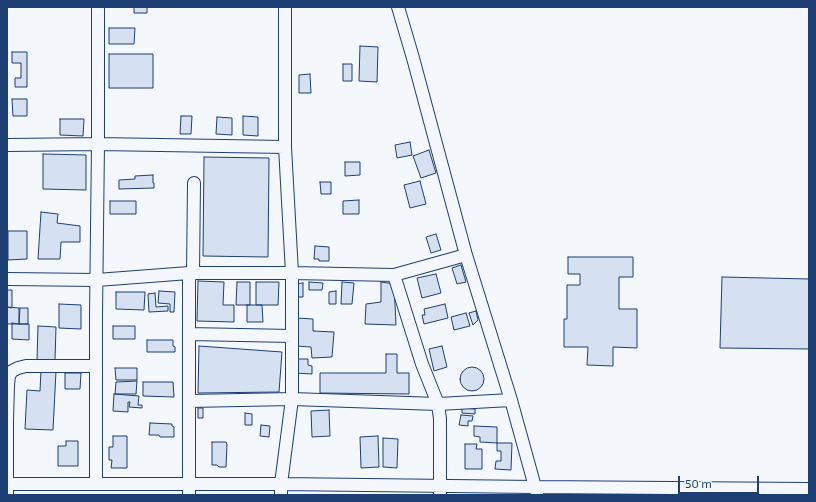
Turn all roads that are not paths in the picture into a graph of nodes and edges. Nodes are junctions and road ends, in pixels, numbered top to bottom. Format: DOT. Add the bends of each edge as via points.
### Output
graph roads {
  1 [pos="98,7"];
  2 [pos="285,7"];
  3 [pos="398,7"];
  4 [pos="98,144"];
  5 [pos="7,145"];
  6 [pos="285,147"];
  7 [pos="194,183"];
  8 [pos="466,255"];
  9 [pos="292,273"];
  10 [pos="191,274"];
  11 [pos="394,275"];
  12 [pos="7,279"];
  13 [pos="97,280"];
  14 [pos="189,334"];
  15 [pos="292,336"];
  16 [pos="96,366"];
  17 [pos="292,399"];
  18 [pos="512,400"];
  19 [pos="189,401"];
  20 [pos="438,404"];
  21 [pos="7,484"];
  22 [pos="96,484"];
  23 [pos="809,489"];
  24 [pos="189,490"];
  25 [pos="281,490"];
  26 [pos="440,490"];
  27 [pos="536,491"];
  28 [pos="730,491"];
  29 [pos="8,495"];
  1 -- 4 [label="street"];
  2 -- 6 [label="street"];
  3 -- 8 [label="street"];
  4 -- 5 [label="street"];
  4 -- 6 [label="street"];
  4 -- 13 [label="street"];
  6 -- 9 [label="street"];
  7 -- 10 [label="street"];
  8 -- 11 [label="street"];
  8 -- 18 [label="street"];
  9 -- 10 [label="street"];
  9 -- 11 [label="street"];
  9 -- 15 [label="street"];
  10 -- 13 [label="street"];
  10 -- 14 [label="street"];
  11 -- 20 [label="street" via="422,364"];
  12 -- 13 [label="street"];
  13 -- 16 [label="street"];
  14 -- 15 [label="street"];
  14 -- 19 [label="street"];
  15 -- 17 [label="street"];
  16 -- 21 [label="street" via="26,366 12,371 8,385"];
  16 -- 22 [label="street"];
  17 -- 19 [label="street"];
  17 -- 20 [label="street"];
  17 -- 25 [label="street"];
  18 -- 20 [label="street"];
  18 -- 27 [label="street"];
  19 -- 24 [label="street"];
  20 -- 26 [label="street"];
  21 -- 22 [label="street"];
  21 -- 29 [label="street"];
  22 -- 24 [label="street"];
  23 -- 28 [label="street"];
  24 -- 25 [label="street"];
  25 -- 26 [label="street"];
  26 -- 27 [label="street"];
  27 -- 28 [label="street"];
}
